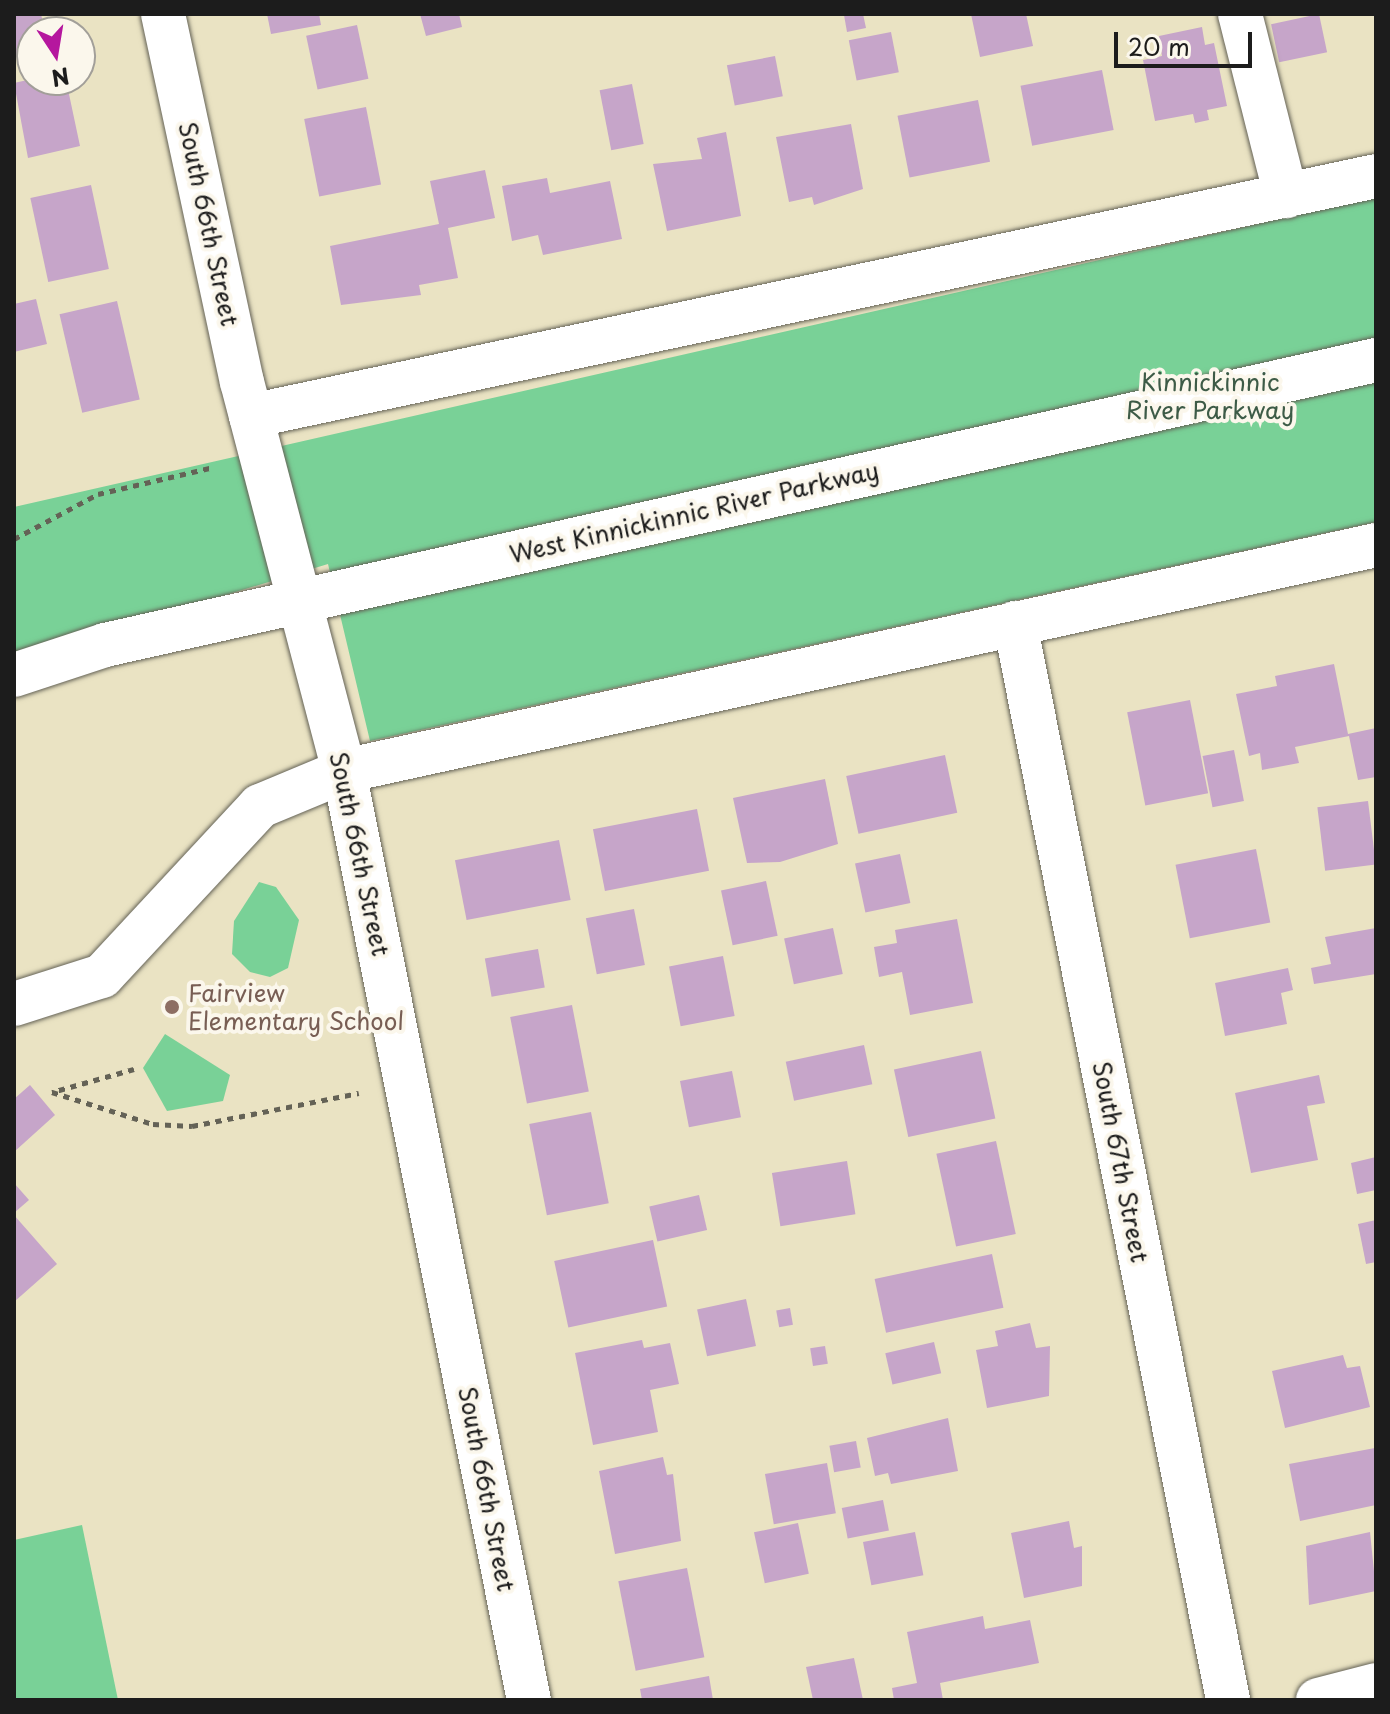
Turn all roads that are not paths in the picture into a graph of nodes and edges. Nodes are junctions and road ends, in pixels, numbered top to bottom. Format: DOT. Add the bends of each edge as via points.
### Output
graph roads {
  1 [pos="163,14"];
  2 [pos="1240,14"];
  3 [pos="1376,176"];
  4 [pos="1286,196"];
  5 [pos="1376,360"];
  6 [pos="251,416"];
  7 [pos="1376,545"];
  8 [pos="300,601"];
  9 [pos="1015,623"];
  10 [pos="14,675"];
  11 [pos="344,771"];
  12 [pos="14,1004"];
  13 [pos="1376,1685"];
  14 [pos="529,1700"];
  15 [pos="1228,1700"];
  16 [pos="1318,1700"];
  1 -- 6 [label="street, South 66th Street"];
  2 -- 4 [label="street"];
  3 -- 4 [label="street"];
  4 -- 6 [label="street"];
  5 -- 8 [label="street, West Kinnickinnic River Parkway"];
  6 -- 8 [label="street, South 66th Street"];
  7 -- 9 [label="street"];
  8 -- 10 [label="street, West Kinnickinnic River Parkway" via="105,645"];
  8 -- 11 [label="street, South 66th Street"];
  9 -- 11 [label="street"];
  9 -- 15 [label="street, South 67th Street"];
  11 -- 12 [label="street" via="260,806 102,976"];
  11 -- 14 [label="street, South 66th Street"];
  13 -- 16 [label="street"];
}
